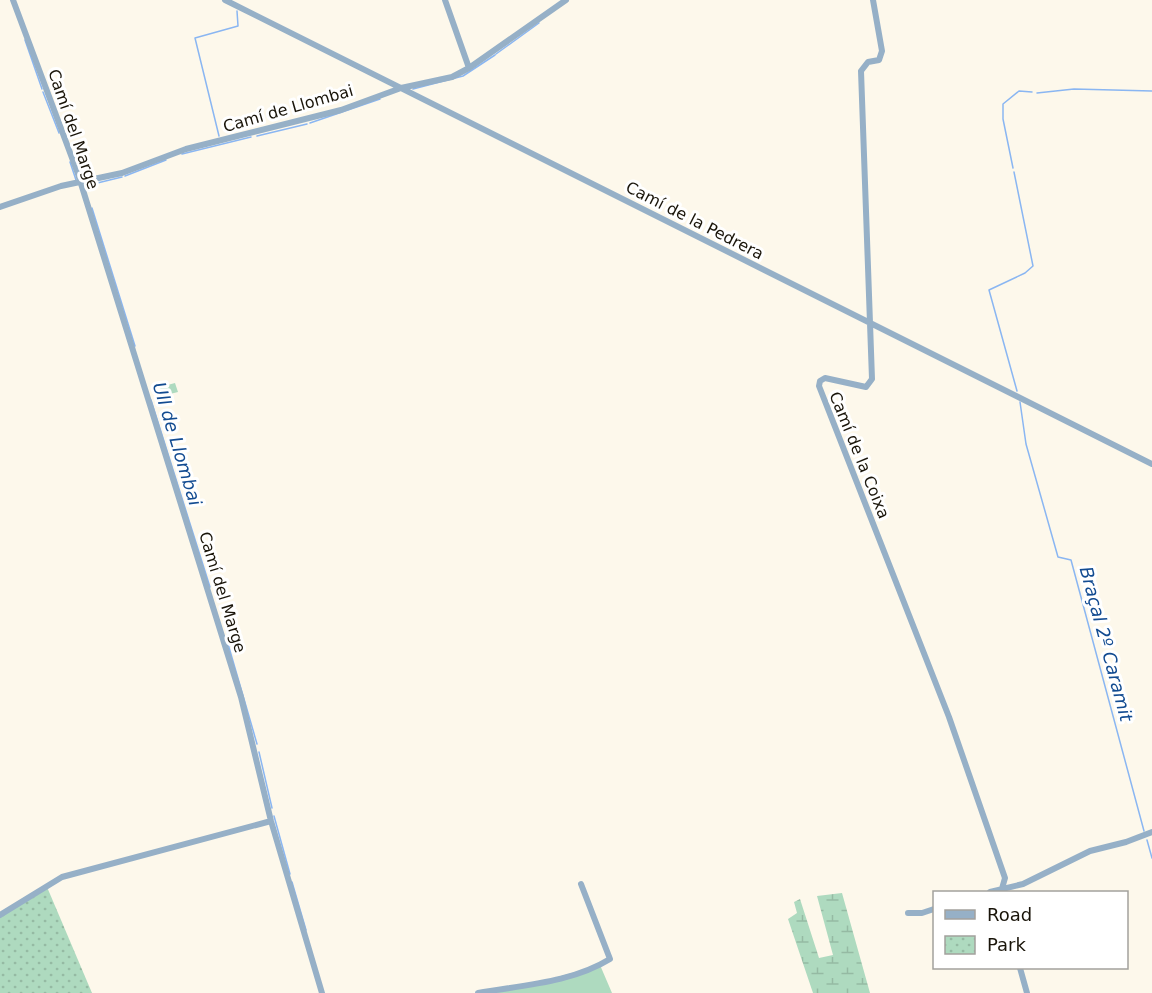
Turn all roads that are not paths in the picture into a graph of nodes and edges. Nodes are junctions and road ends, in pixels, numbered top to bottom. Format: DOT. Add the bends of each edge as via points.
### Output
graph roads {
  1 [pos="13,0"];
  2 [pos="225,0"];
  3 [pos="445,0"];
  4 [pos="566,0"];
  5 [pos="873,0"];
  6 [pos="469,68"];
  7 [pos="401,88"];
  8 [pos="80,184"];
  9 [pos="0,207"];
  10 [pos="870,322"];
  11 [pos="1152,464"];
  12 [pos="271,821"];
  13 [pos="1149,834"];
  14 [pos="581,884"];
  15 [pos="1002,891"];
  16 [pos="933,909"];
  17 [pos="908,913"];
  18 [pos="0,915"];
  19 [pos="1020,969"];
  20 [pos="322,993"];
  21 [pos="478,993"];
  22 [pos="1027,993"];
  1 -- 8 [label="street, Camí del Marge"];
  2 -- 7 [label="street, Camí de la Pedrera"];
  3 -- 6 [label="street"];
  4 -- 6 [label="street, Camí de Llombai"];
  5 -- 10 [label="street, Camí de la Coixa" via="882,51 879,60 868,62 861,71"];
  6 -- 7 [label="street, Camí de Llombai"];
  7 -- 8 [label="street, Camí de Llombai" via="341,110 186,149"];
  7 -- 10 [label="street, Camí de la Pedrera"];
  8 -- 9 [label="street, Camí de Llombai" via="61,186"];
  8 -- 12 [label="street, Camí del Marge" via="241,696"];
  10 -- 11 [label="street, Camí de la Pedrera"];
  10 -- 15 [label="street, Camí de la Coixa" via="871,383 866,387 825,378 819,387 949,717 1005,878"];
  12 -- 18 [label="street" via="62,877"];
  12 -- 20 [label="street, Camí del Marge"];
  13 -- 15 [label="street" via="1090,851"];
  14 -- 21 [label="street" via="610,959 576,975"];
  16 -- 17 [label="street"];
  19 -- 22 [label="street"];
}
